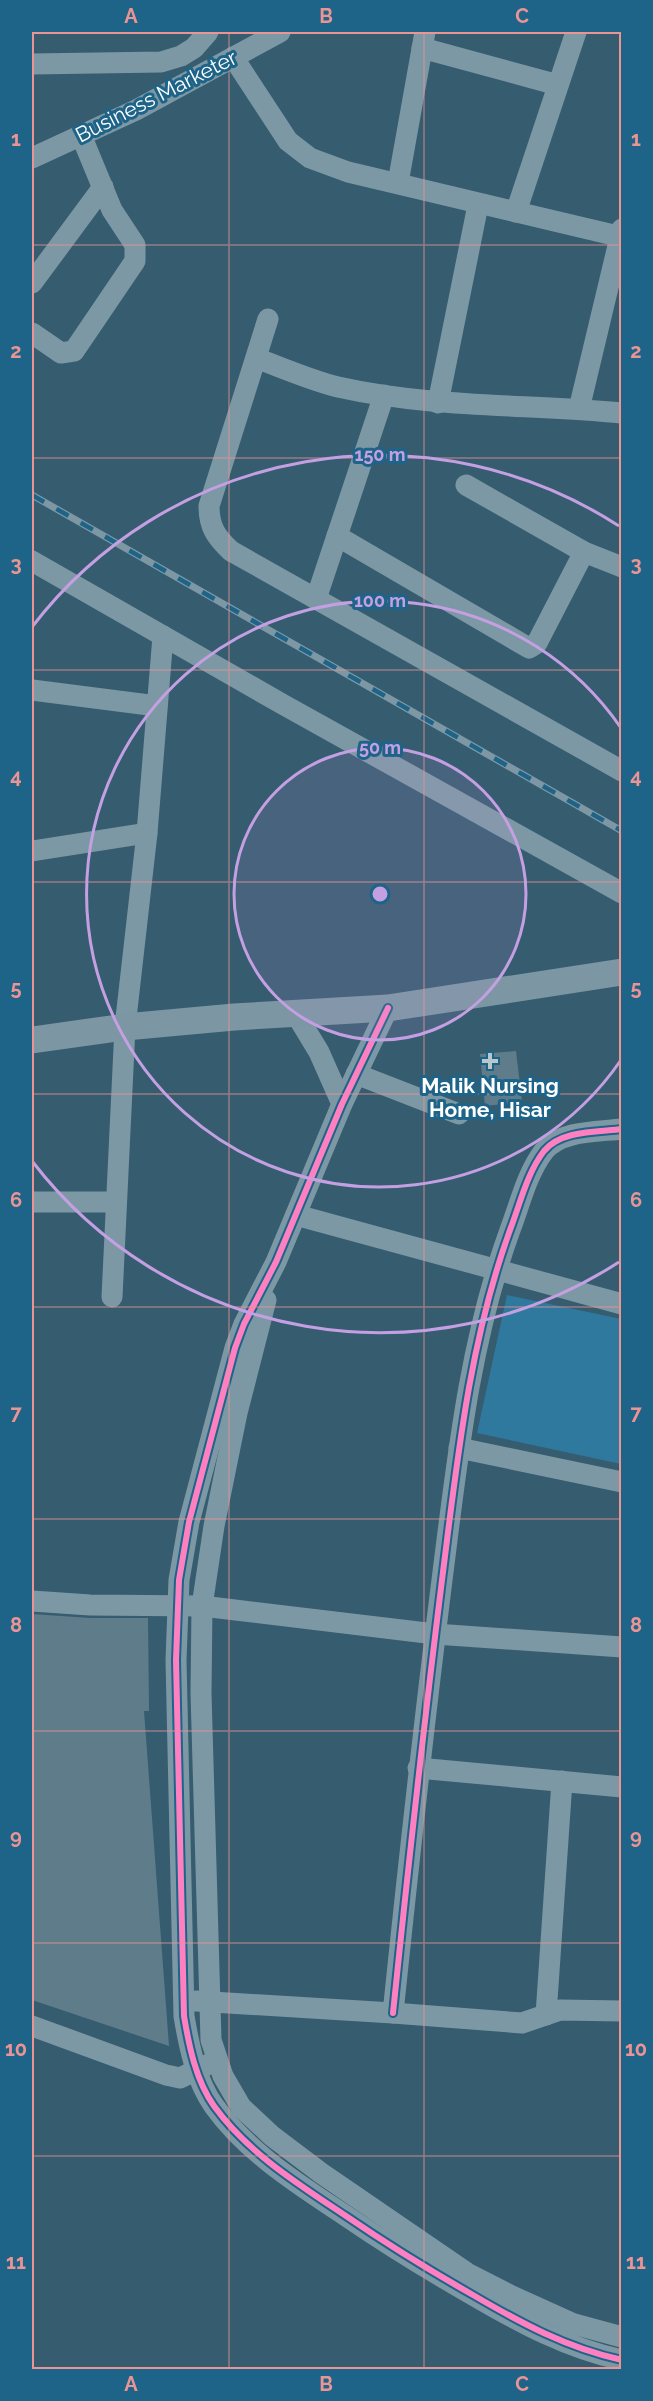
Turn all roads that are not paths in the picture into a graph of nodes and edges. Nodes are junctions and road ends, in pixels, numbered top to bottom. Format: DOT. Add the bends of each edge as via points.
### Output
graph roads {
  1 [pos="208,32"];
  2 [pos="280,32"];
  3 [pos="576,32"];
  4 [pos="423,40"];
  5 [pos="233,57"];
  6 [pos="32,64"];
  7 [pos="558,85"];
  8 [pos="81,135"];
  9 [pos="32,158"];
  10 [pos="398,183"];
  11 [pos="103,187"];
  12 [pos="478,205"];
  13 [pos="516,212"];
  14 [pos="621,234"];
  15 [pos="32,283"];
  16 [pos="268,320"];
  17 [pos="32,333"];
  18 [pos="256,358"];
  19 [pos="384,395"];
  20 [pos="438,403"];
  21 [pos="579,409"];
  22 [pos="621,413"];
  23 [pos="466,484"];
  24 [pos="337,536"];
  25 [pos="584,552"];
  26 [pos="32,561"];
  27 [pos="621,567"];
  28 [pos="316,599"];
  29 [pos="163,636"];
  30 [pos="32,690"];
  31 [pos="158,706"];
  32 [pos="621,771"];
  33 [pos="147,833"];
  34 [pos="32,851"];
  35 [pos="621,893"];
  36 [pos="621,972"];
  37 [pos="388,1008"];
  38 [pos="296,1014"];
  39 [pos="125,1028"];
  40 [pos="32,1040"];
  41 [pos="357,1074"];
  42 [pos="342,1104"];
  43 [pos="459,1114"];
  44 [pos="621,1129"];
  45 [pos="32,1202"];
  46 [pos="116,1202"];
  47 [pos="296,1215"];
  48 [pos="276,1262"];
  49 [pos="496,1270"];
  50 [pos="112,1297"];
  51 [pos="621,1304"];
  52 [pos="459,1448"];
  53 [pos="621,1482"];
  54 [pos="32,1601"];
  55 [pos="177,1606"];
  56 [pos="202,1606"];
  57 [pos="435,1634"];
  58 [pos="621,1647"];
  59 [pos="418,1768"];
  60 [pos="562,1782"];
  61 [pos="621,1787"];
  62 [pos="184,2000"];
  63 [pos="210,2002"];
  64 [pos="621,2011"];
  65 [pos="393,2013"];
  66 [pos="546,2015"];
  67 [pos="32,2026"];
  68 [pos="217,2059"];
  69 [pos="198,2070"];
  70 [pos="621,2337"];
  71 [pos="621,2360"];
  1 -- 6 [label="street" via="182,56 161,63"];
  2 -- 5 [label="street, Business Marketer"];
  3 -- 7 [label="street"];
  4 -- 7 [label="street"];
  4 -- 10 [label="street"];
  5 -- 8 [label="street, Business Marketer"];
  5 -- 10 [label="street" via="288,141 310,158 348,172"];
  7 -- 13 [label="street"];
  8 -- 9 [label="street, Business Marketer"];
  8 -- 11 [label="street"];
  10 -- 12 [label="street"];
  11 -- 15 [label="street"];
  11 -- 17 [label="street" via="112,210 135,246 135,261 74,351 61,353"];
  12 -- 13 [label="street"];
  12 -- 20 [label="street"];
  13 -- 14 [label="street"];
  14 -- 21 [label="street"];
  16 -- 18 [label="street"];
  18 -- 19 [label="street" via="337,386"];
  18 -- 28 [label="street" via="209,506 209,519 212,529 231,550"];
  19 -- 20 [label="street"];
  19 -- 24 [label="street"];
  20 -- 21 [label="street"];
  21 -- 22 [label="street"];
  23 -- 25 [label="street"];
  24 -- 25 [label="street" via="529,648 537,643"];
  24 -- 28 [label="street"];
  25 -- 27 [label="street"];
  26 -- 29 [label="street"];
  28 -- 32 [label="street"];
  29 -- 31 [label="street"];
  29 -- 35 [label="street"];
  30 -- 31 [label="street"];
  31 -- 33 [label="street"];
  33 -- 34 [label="street"];
  33 -- 39 [label="street"];
  36 -- 37 [label="main road"];
  37 -- 38 [label="main road"];
  37 -- 41 [label="street"];
  38 -- 39 [label="main road"];
  38 -- 42 [label="street" via="319,1052"];
  39 -- 40 [label="main road"];
  39 -- 46 [label="street"];
  41 -- 42 [label="street"];
  41 -- 43 [label="street"];
  42 -- 47 [label="street"];
  44 -- 49 [label="street" via="577,1134 545,1149 531,1171"];
  45 -- 46 [label="street"];
  46 -- 50 [label="street"];
  47 -- 48 [label="street"];
  47 -- 49 [label="street"];
  48 -- 55 [label="street" via="235,1348 189,1522"];
  48 -- 56 [label="street" via="237,1413"];
  49 -- 51 [label="street"];
  49 -- 52 [label="street" via="470,1375"];
  52 -- 53 [label="street"];
  52 -- 57 [label="street"];
  54 -- 55 [label="street"];
  55 -- 56 [label="street"];
  55 -- 62 [label="street"];
  56 -- 57 [label="street"];
  56 -- 63 [label="street"];
  57 -- 58 [label="street"];
  57 -- 59 [label="street"];
  59 -- 60 [label="street"];
  59 -- 65 [label="street"];
  60 -- 61 [label="street"];
  60 -- 66 [label="street"];
  62 -- 63 [label="street"];
  62 -- 69 [label="street" via="191,2056"];
  63 -- 65 [label="street"];
  63 -- 68 [label="street" via="211,2040"];
  64 -- 66 [label="street" via="560,2010"];
  65 -- 66 [label="street" via="522,2023"];
  67 -- 69 [label="street" via="166,2075 180,2078"];
  68 -- 69 [label="street"];
  68 -- 70 [label="street" via="241,2107 330,2180 467,2273 574,2324"];
  69 -- 71 [label="street" via="213,2104 244,2142 283,2174 404,2256 532,2329 588,2352"];
}
